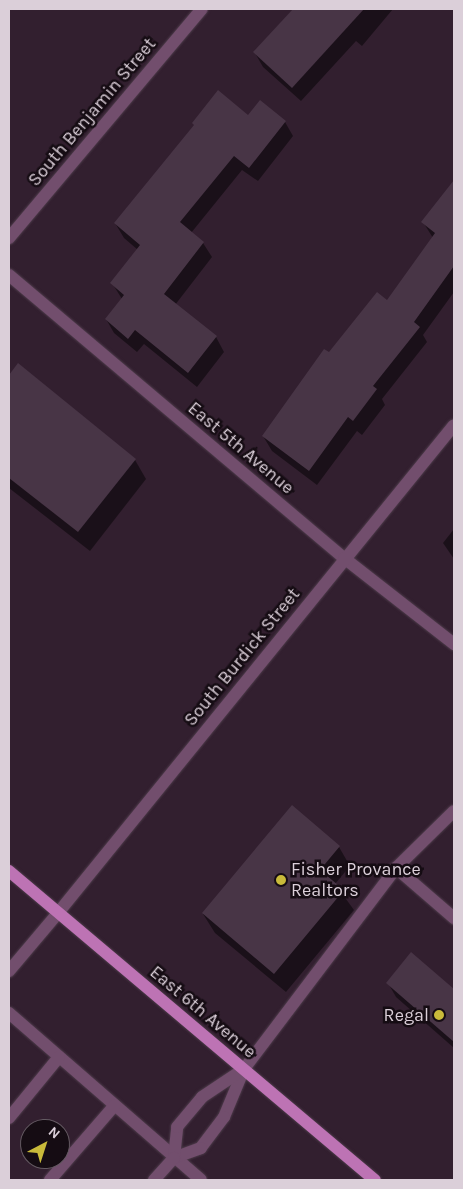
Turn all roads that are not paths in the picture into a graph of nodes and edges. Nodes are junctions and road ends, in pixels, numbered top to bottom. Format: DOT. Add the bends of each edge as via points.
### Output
graph roads {
  1 [pos="202,9"];
  2 [pos="9,238"];
  3 [pos="9,275"];
  4 [pos="454,425"];
  5 [pos="344,558"];
  6 [pos="454,644"];
  7 [pos="454,811"];
  8 [pos="396,868"];
  9 [pos="9,871"];
  10 [pos="58,913"];
  11 [pos="454,918"];
  12 [pos="9,971"];
  13 [pos="9,1013"];
  14 [pos="60,1057"];
  15 [pos="244,1069"];
  16 [pos="116,1105"];
  17 [pos="9,1118"];
  18 [pos="174,1158"];
  19 [pos="50,1180"];
  20 [pos="154,1180"];
  21 [pos="201,1180"];
  22 [pos="375,1180"];
  1 -- 2 [label="street, South Benjamin Street"];
  3 -- 5 [label="street, East 5th Avenue"];
  4 -- 5 [label="street, South Burdick Street"];
  5 -- 6 [label="street, East 5th Avenue"];
  5 -- 10 [label="street, South Burdick Street"];
  7 -- 8 [label="street"];
  8 -- 11 [label="street"];
  8 -- 15 [label="street"];
  9 -- 10 [label="main road, East 6th Avenue"];
  10 -- 12 [label="street, South Burdick Street"];
  10 -- 15 [label="main road, East 6th Avenue"];
  13 -- 14 [label="street"];
  14 -- 16 [label="street"];
  14 -- 17 [label="street"];
  15 -- 18 [label="street" via="224,1117 201,1148"];
  15 -- 18 [label="street" via="202,1097 177,1127"];
  15 -- 22 [label="main road, East 6th Avenue"];
  16 -- 18 [label="street"];
  16 -- 19 [label="street"];
  18 -- 20 [label="street"];
  18 -- 21 [label="street"];
}
